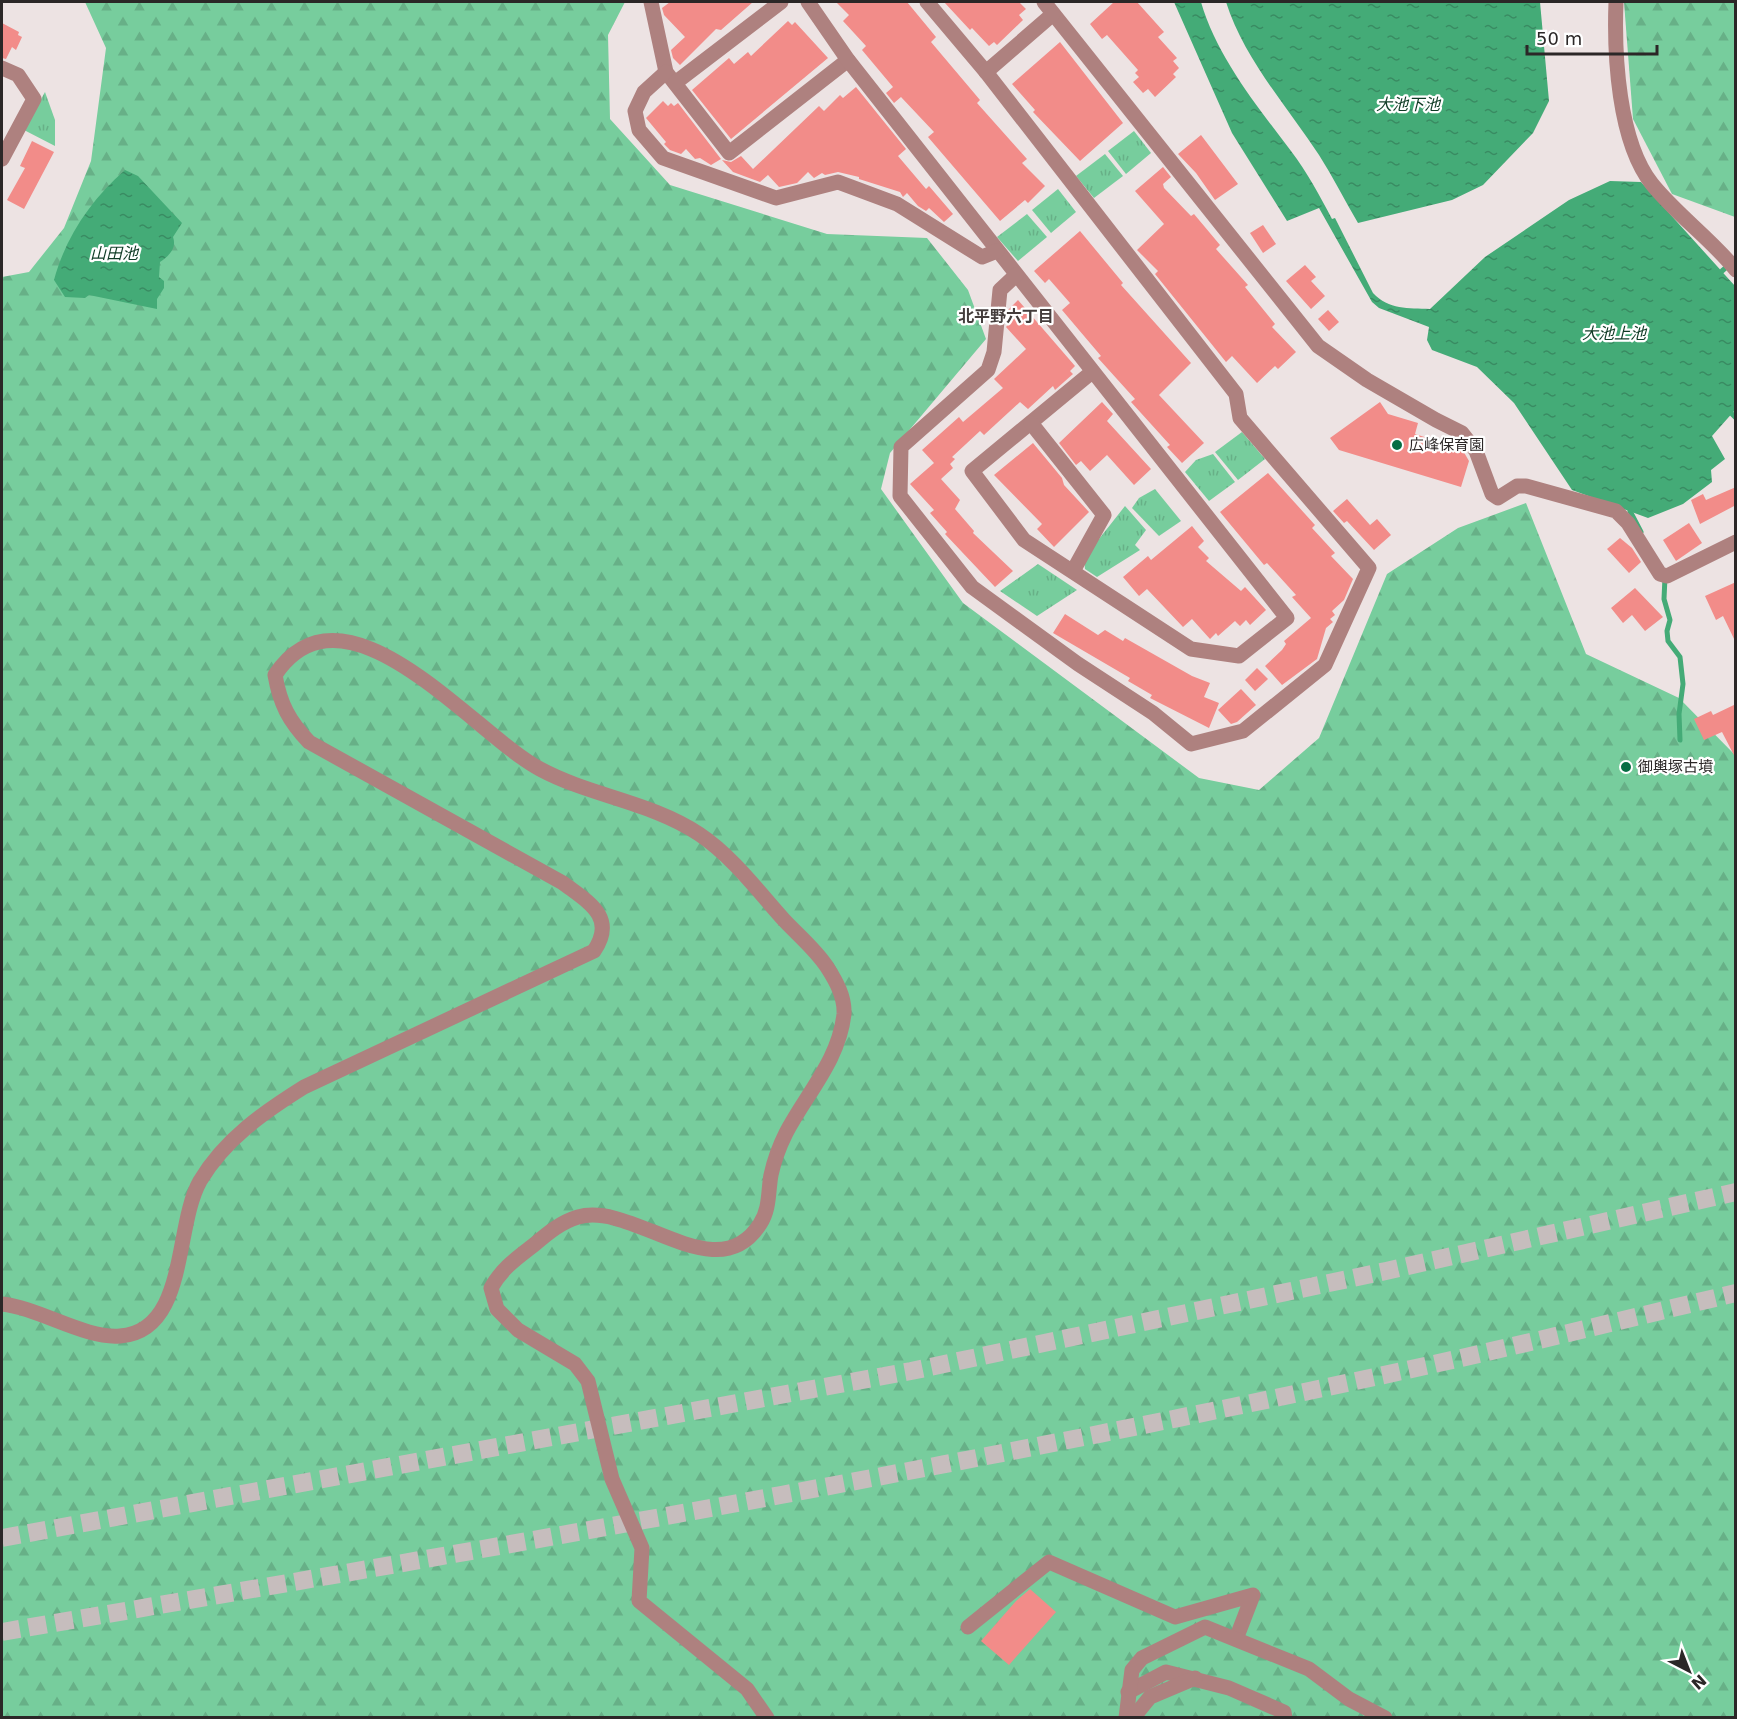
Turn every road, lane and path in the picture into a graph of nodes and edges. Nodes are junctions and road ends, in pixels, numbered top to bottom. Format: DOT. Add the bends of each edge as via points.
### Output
graph roads {
  1 [pos="651,2"];
  2 [pos="781,2"];
  3 [pos="808,2"];
  4 [pos="927,2"];
  5 [pos="1616,2"];
  6 [pos="1049,8"];
  7 [pos="848,60"];
  8 [pos="2,68"];
  9 [pos="986,72"];
  10 [pos="670,77"];
  11 [pos="2,159"];
  12 [pos="997,251"];
  13 [pos="1736,270"];
  14 [pos="1016,275"];
  15 [pos="1092,372"];
  16 [pos="1031,423"];
  17 [pos="1736,542"];
  18 [pos="1073,572"];
  19 [pos="2,1304"];
  20 [pos="968,1627"];
  21 [pos="1236,1639"];
  22 [pos="1195,1678"];
  23 [pos="1128,1692"];
  24 [pos="767,1718"];
  25 [pos="1126,1718"];
  26 [pos="1133,1718"];
  27 [pos="1285,1718"];
  28 [pos="1386,1718"];
  1 -- 10 [label="street"];
  2 -- 10 [label="street"];
  3 -- 7 [label="street"];
  4 -- 9 [label="street"];
  5 -- 13 [label="street" via="1620,93 1635,152 1650,182"];
  6 -- 9 [label="street"];
  6 -- 17 [label="street" via="1318,346 1367,380 1462,433 1476,451 1492,494 1498,498 1517,486 1526,486 1616,511 1660,574 1667,576"];
  7 -- 10 [label="street" via="729,153"];
  7 -- 12 [label="street"];
  8 -- 11 [label="street" via="18,75 34,99"];
  9 -- 14 [label="street" via="1236,394 1240,418 1369,568 1325,665 1243,731 1191,744 1153,712 1078,664 972,587 900,496 901,447 988,370 994,352 1000,290"];
  10 -- 12 [label="street" via="644,92 635,111 639,130 663,158 776,198 838,182 897,204 982,257"];
  12 -- 14 [label="street"];
  14 -- 15 [label="street"];
  15 -- 16 [label="street"];
  15 -- 18 [label="street" via="1287,618 1239,656 1191,649"];
  16 -- 18 [label="street" via="1104,515"];
  16 -- 18 [label="street" via="972,471 1024,540"];
  19 -- 24 [label="street" via="84,1330 118,1336 138,1332 159,1317 170,1297 199,1183 215,1158 263,1113 304,1087 594,951 602,939 602,920 594,906 563,883 309,742 290,722 275,675 287,658 300,650 332,641 358,645 394,658 538,768 668,818 699,834 730,861 826,964 840,990 844,1009 840,1037 786,1134 760,1226 742,1242 719,1251 699,1249 608,1218 580,1216 558,1225 501,1270 491,1288 497,1309 518,1330 575,1364 588,1381 612,1479 642,1548 639,1601 747,1689"];
  20 -- 21 [label="street" via="1049,1562 1175,1617 1253,1595"];
  21 -- 23 [label="street" via="1205,1627 1178,1639 1142,1659 1132,1670"];
  21 -- 28 [label="street" via="1309,1669 1349,1699"];
  22 -- 23 [label="street" via="1166,1672"];
  22 -- 26 [label="street" via="1150,1697"];
  22 -- 27 [label="street" via="1284,1712"];
  23 -- 25 [label="street"];
}
